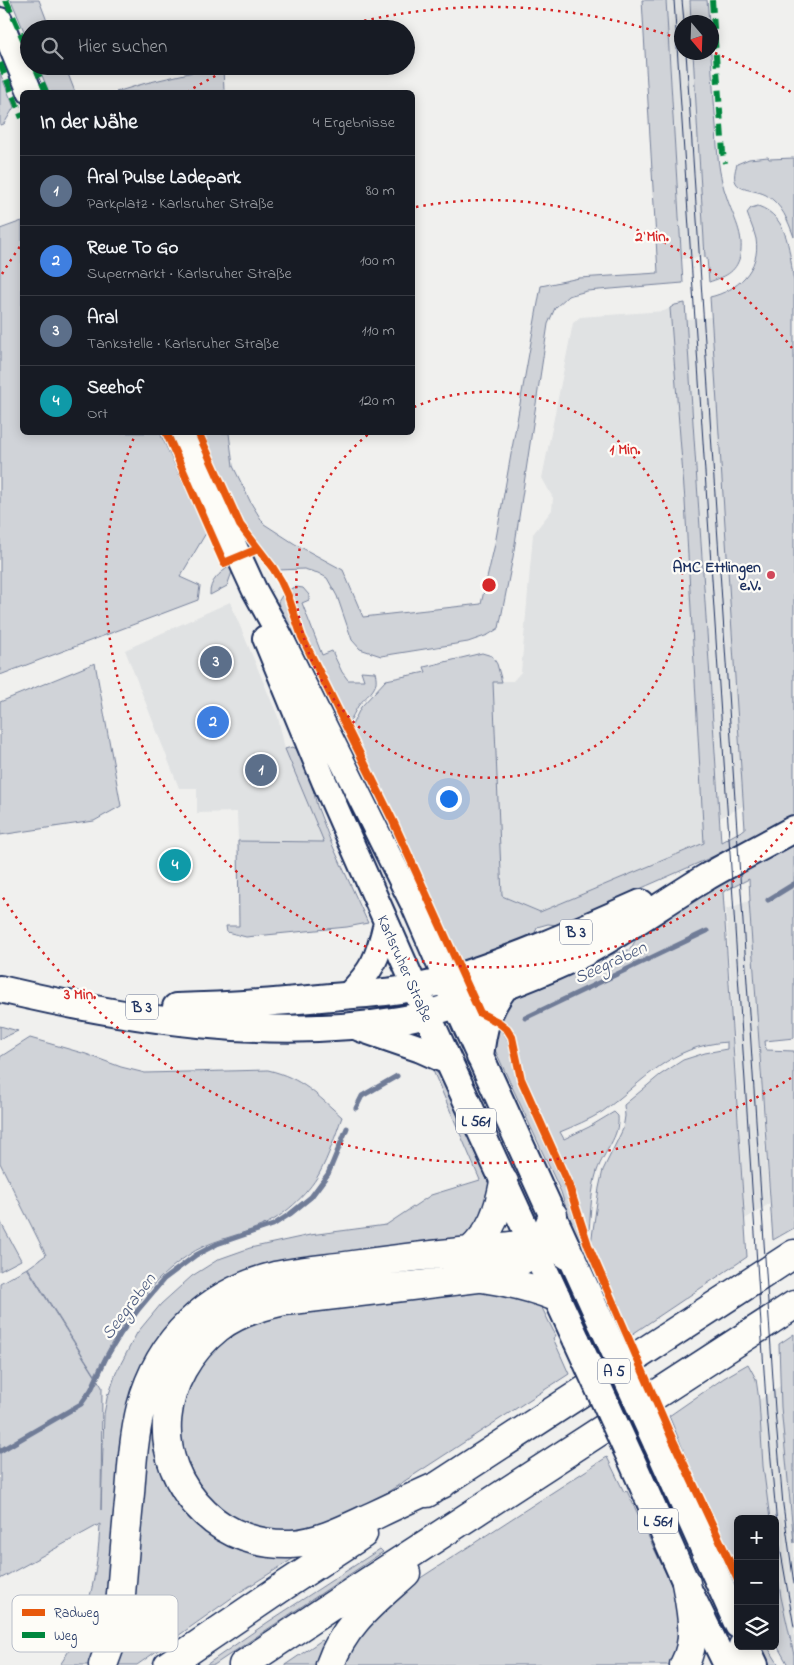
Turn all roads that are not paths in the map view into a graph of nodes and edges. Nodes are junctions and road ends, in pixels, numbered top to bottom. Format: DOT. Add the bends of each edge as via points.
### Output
graph roads {
  1 [pos="0,20"];
  2 [pos="20,68"];
  3 [pos="23,75"];
  4 [pos="29,90"];
  5 [pos="183,435"];
  6 [pos="254,589"];
  7 [pos="794,829"];
  8 [pos="704,879"];
  9 [pos="386,923"];
  10 [pos="446,980"];
  11 [pos="415,987"];
  12 [pos="504,988"];
  13 [pos="0,989"];
  14 [pos="348,996"];
  15 [pos="457,1005"];
  16 [pos="81,1006"];
  17 [pos="427,1013"];
  18 [pos="351,1026"];
  19 [pos="480,1058"];
  20 [pos="448,1061"];
  21 [pos="504,1182"];
  22 [pos="553,1215"];
  23 [pos="537,1245"];
  24 [pos="470,1250"];
  25 [pos="794,1254"];
  26 [pos="571,1257"];
  27 [pos="478,1278"];
  28 [pos="556,1297"];
  29 [pos="794,1305"];
  30 [pos="442,1484"];
  31 [pos="470,1515"];
  32 [pos="686,1583"];
  33 [pos="121,1595"];
  34 [pos="734,1616"];
  35 [pos="742,1650"];
  36 [pos="749,1650"];
  37 [pos="108,1652"];
  38 [pos="103,1665"];
  39 [pos="168,1665"];
  40 [pos="243,1665"];
  41 [pos="330,1665"];
  42 [pos="684,1665"];
  43 [pos="726,1665"];
  44 [pos="738,1665"];
  45 [pos="756,1665"];
  1 -- 2 [label="main road"];
  3 -- 4 [label="main road"];
  5 -- 6 [label="main road, Karlsruher Straße"];
  6 -- 9 [label="main road, Karlsruher Straße" via="257,619"];
  6 -- 10 [label="main road, Karlsruher Straße" via="413,904"];
  7 -- 8 [label="main road, B 3"];
  8 -- 10 [label="main road, B 3" via="543,945"];
  8 -- 12 [label="main road, B 3" via="586,951"];
  9 -- 11 [label="main road, Karlsruher Straße"];
  9 -- 14 [label="main road" via="369,973"];
  10 -- 11 [label="main road, B 3"];
  10 -- 15 [label="main road, Karlsruher Straße / L 561"];
  11 -- 14 [label="main road, B 3"];
  11 -- 17 [label="main road, Karlsruher Straße / L 561"];
  12 -- 15 [label="main road, B 3"];
  12 -- 19 [label="main road" via="484,1026"];
  13 -- 16 [label="main road, B 3"];
  14 -- 16 [label="main road, B 3" via="267,1004"];
  15 -- 17 [label="main road, B 3"];
  15 -- 19 [label="main road, Karlsruher Straße / L 561"];
  16 -- 18 [label="main road, B 3" via="136,1017 200,1024 272,1028"];
  17 -- 18 [label="main road, B 3"];
  17 -- 20 [label="main road, Karlsruher Straße / L 561"];
  18 -- 20 [label="main road" via="421,1048"];
  19 -- 22 [label="main road, Karlsruher Straße / L 561"];
  20 -- 21 [label="main road, Karlsruher Straße / L 561"];
  21 -- 23 [label="main road, Karlsruher Straße / L 561"];
  21 -- 24 [label="highway" via="494,1219 480,1242"];
  22 -- 23 [label="highway"];
  22 -- 26 [label="main road, Karlsruher Straße / L 561"];
  23 -- 24 [label="highway"];
  23 -- 26 [label="highway" via="556,1247"];
  23 -- 27 [label="highway" via="508,1268"];
  23 -- 28 [label="main road, Karlsruher Straße / L 561"];
  24 -- 33 [label="highway" via="278,1276 236,1289 216,1300 186,1325 154,1372 141,1407 133,1454"];
  25 -- 30 [label="highway, A 5"];
  26 -- 34 [label="main road, Karlsruher Straße / L 561, bridge"];
  27 -- 28 [label="highway" via="525,1285"];
  27 -- 30 [label="highway" via="284,1300 242,1314 202,1343 177,1380 167,1414 169,1447 174,1468 184,1487 213,1520 229,1532 254,1540 294,1544 333,1535"];
  28 -- 32 [label="main road, Karlsruher Straße / L 561, bridge"];
  29 -- 31 [label="highway, A 5"];
  30 -- 39 [label="highway, A 5"];
  31 -- 40 [label="highway, A 5"];
  31 -- 41 [label="highway" via="354,1622"];
  32 -- 42 [label="highway" via="692,1633"];
  32 -- 43 [label="main road, L 561"];
  35 -- 44 [label="highway"];
  36 -- 45 [label="main road"];
  37 -- 38 [label="highway"];
}
